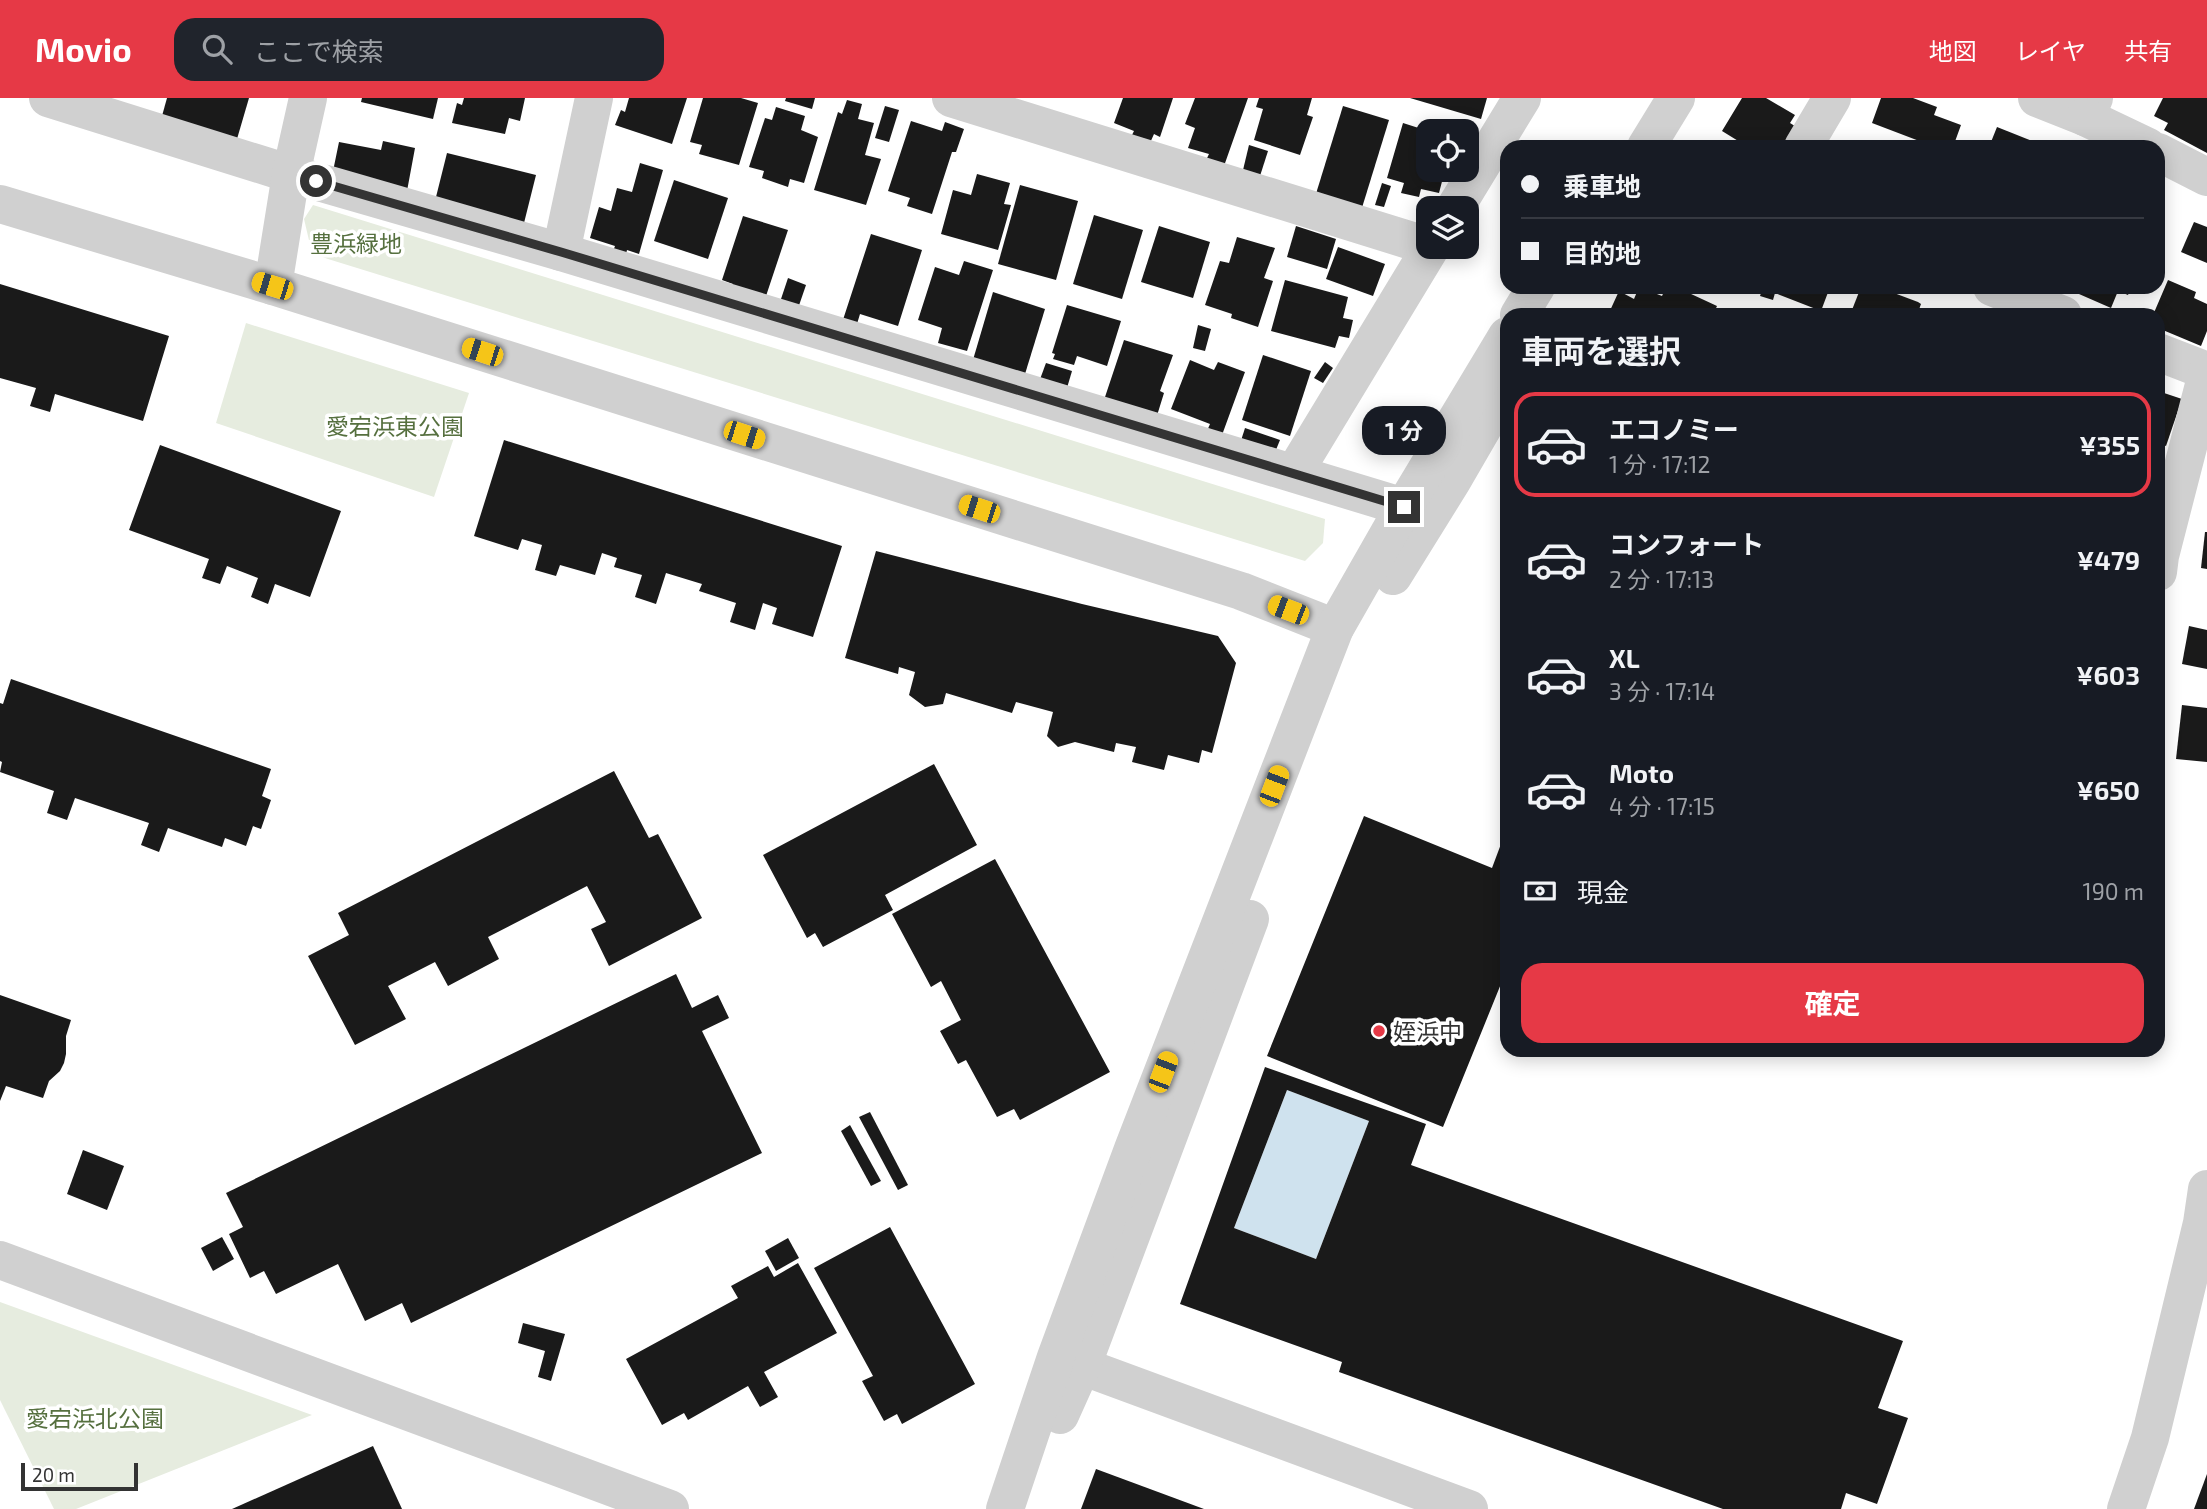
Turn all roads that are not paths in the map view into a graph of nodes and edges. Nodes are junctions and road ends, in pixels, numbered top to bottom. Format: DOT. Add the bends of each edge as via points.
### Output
graph roads {
  1 [pos="48,98"];
  2 [pos="308,98"];
  3 [pos="594,98"];
  4 [pos="951,98"];
  5 [pos="1521,98"];
  6 [pos="1650,98"];
  7 [pos="1676,98"];
  8 [pos="1832,98"];
  9 [pos="2037,98"];
  10 [pos="2090,108"];
  11 [pos="1624,140"];
  12 [pos="1650,140"];
  13 [pos="1807,140"];
  14 [pos="2138,140"];
  15 [pos="2165,156"];
  16 [pos="292,174"];
  17 [pos="2207,177"];
  18 [pos="1462,196"];
  19 [pos="0,204"];
  20 [pos="1416,243"];
  21 [pos="561,252"];
  22 [pos="1423,259"];
  23 [pos="272,286"];
  24 [pos="2010,294"];
  25 [pos="2045,308"];
  26 [pos="1500,348"];
  27 [pos="2165,355"];
  28 [pos="2207,372"];
  29 [pos="1500,398"];
  30 [pos="2197,448"];
  31 [pos="1294,473"];
  32 [pos="1404,507"];
  33 [pos="2165,543"];
  34 [pos="1335,628"];
  35 [pos="2207,1189"];
  36 [pos="0,1260"];
  37 [pos="2196,1295"];
  38 [pos="1069,1362"];
  39 [pos="670,1509"];
  40 [pos="1004,1509"];
  41 [pos="1017,1509"];
  42 [pos="1469,1509"];
  43 [pos="2126,1509"];
  1 -- 16 [label="street"];
  2 -- 16 [label="street"];
  3 -- 21 [label="street"];
  4 -- 20 [label="street"];
  5 -- 18 [label="street"];
  6 -- 11 [label="street"];
  7 -- 12 [label="street"];
  8 -- 13 [label="street"];
  9 -- 10 [label="street"];
  10 -- 14 [label="street"];
  15 -- 17 [label="street"];
  16 -- 21 [label="street"];
  16 -- 23 [label="street"];
  19 -- 23 [label="street"];
  21 -- 31 [label="street"];
  22 -- 31 [label="street"];
  23 -- 34 [label="street" via="1241,591"];
  24 -- 25 [label="street"];
  26 -- 32 [label="street"];
  27 -- 28 [label="street"];
  28 -- 30 [label="street"];
  29 -- 38 [label="street" via="1364,623 1156,1172"];
  30 -- 33 [label="street"];
  31 -- 32 [label="street"];
  32 -- 34 [label="street"];
  34 -- 38 [label="street" via="1133,1149"];
  35 -- 37 [label="street"];
  36 -- 39 [label="street"];
  37 -- 43 [label="street"];
  38 -- 40 [label="street"];
  38 -- 41 [label="street"];
  38 -- 42 [label="street"];
}
